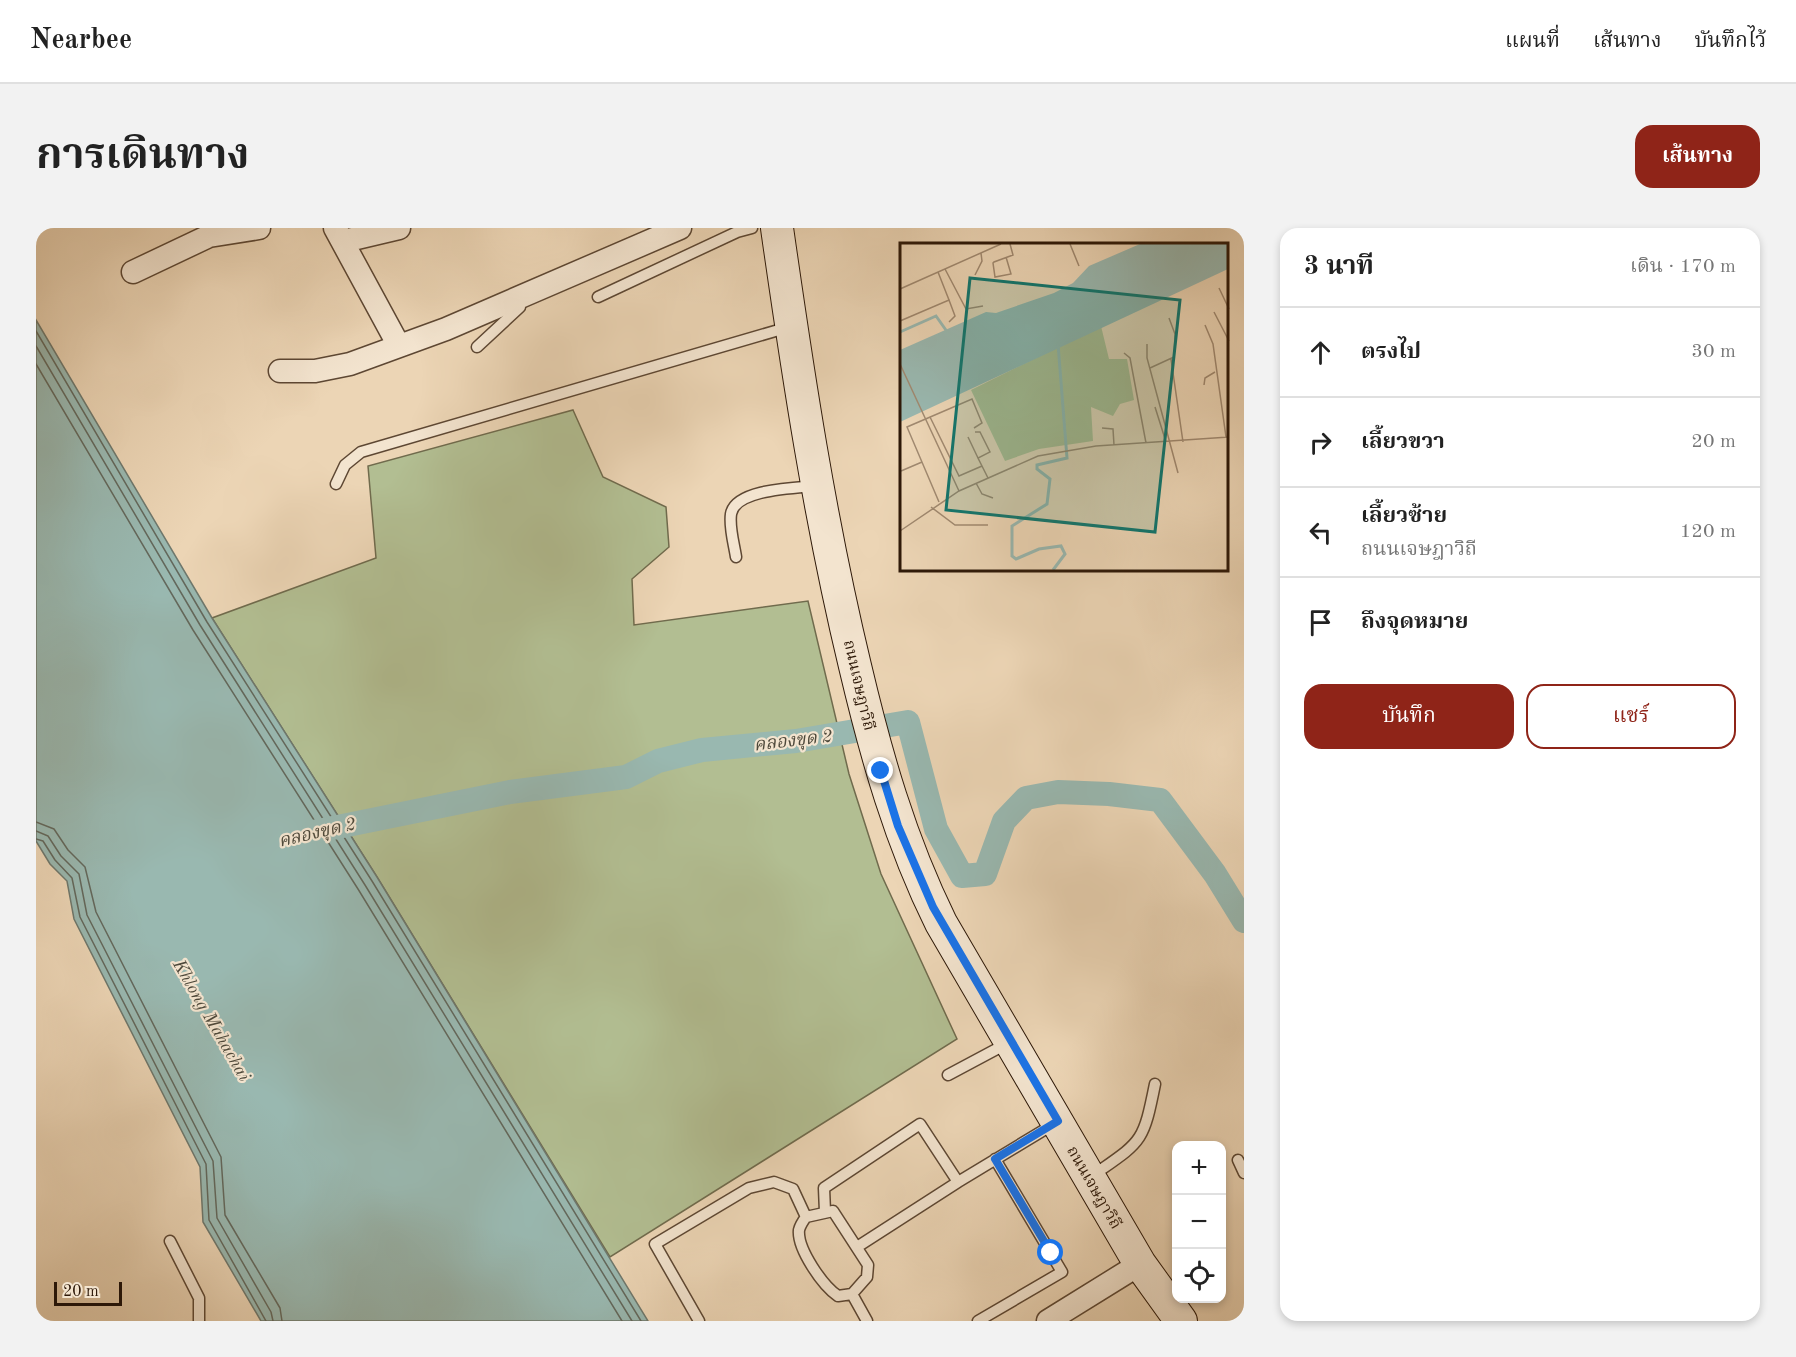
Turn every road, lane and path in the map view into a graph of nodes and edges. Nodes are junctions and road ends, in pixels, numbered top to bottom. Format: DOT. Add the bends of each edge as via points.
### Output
graph roads {
  1 [pos="259,228"];
  2 [pos="399,228"];
  3 [pos="680,228"];
  4 [pos="752,228"];
  5 [pos="777,228"];
  6 [pos="340,235"];
  7 [pos="133,272"];
  8 [pos="598,297"];
  9 [pos="519,298"];
  10 [pos="791,326"];
  11 [pos="399,346"];
  12 [pos="477,347"];
  13 [pos="280,371"];
  14 [pos="336,484"];
  15 [pos="816,486"];
  16 [pos="736,557"];
  17 [pos="1011,1041"];
  18 [pos="948,1076"];
  19 [pos="1155,1084"];
  20 [pos="1058,1121"];
  21 [pos="995,1159"];
  22 [pos="1238,1160"];
  23 [pos="1244,1173"];
  24 [pos="1090,1177"];
  25 [pos="958,1182"];
  26 [pos="825,1212"];
  27 [pos="806,1217"];
  28 [pos="170,1241"];
  29 [pos="857,1247"];
  30 [pos="1140,1264"];
  31 [pos="852,1294"];
  32 [pos="199,1321"];
  33 [pos="699,1321"];
  34 [pos="867,1321"];
  35 [pos="978,1321"];
  36 [pos="1048,1321"];
  37 [pos="1180,1321"];
  1 -- 7 [label="street" via="209,236"];
  2 -- 6 [label="street"];
  3 -- 9 [label="street"];
  4 -- 8 [label="lane"];
  5 -- 10 [label="street, ถนนเจษฎาวิถี"];
  6 -- 11 [label="street"];
  9 -- 11 [label="street"];
  9 -- 12 [label="lane" via="520,308"];
  10 -- 14 [label="lane" via="361,452 345,465"];
  10 -- 15 [label="street, ถนนเจษฎาวิถี"];
  11 -- 13 [label="street" via="350,364 315,371"];
  15 -- 16 [label="lane" via="750,495 736,504 731,514"];
  15 -- 17 [label="street, ถนนเจษฎาวิถี" via="873,741 898,826 941,923"];
  17 -- 18 [label="lane"];
  17 -- 20 [label="street, ถนนเจษฎาวิถี"];
  19 -- 24 [label="lane" via="1139,1141"];
  20 -- 21 [label="lane"];
  20 -- 24 [label="street, ถนนเจษฎาวิถี"];
  21 -- 25 [label="lane"];
  21 -- 35 [label="lane" via="1062,1272"];
  22 -- 23 [label="lane"];
  24 -- 30 [label="street, ถนนเจษฎาวิถี"];
  25 -- 26 [label="lane" via="920,1124 824,1188"];
  25 -- 29 [label="lane"];
  26 -- 27 [label="lane"];
  26 -- 29 [label="lane" via="833,1211"];
  27 -- 31 [label="lane" via="799,1228 801,1243 826,1287 838,1296"];
  27 -- 33 [label="lane" via="793,1189 774,1182 749,1188 655,1244"];
  28 -- 32 [label="lane" via="199,1298"];
  29 -- 31 [label="lane" via="868,1264 867,1277"];
  30 -- 36 [label="street"];
  30 -- 37 [label="street, ถนนเจษฎาวิถี"];
  31 -- 34 [label="lane"];
}
